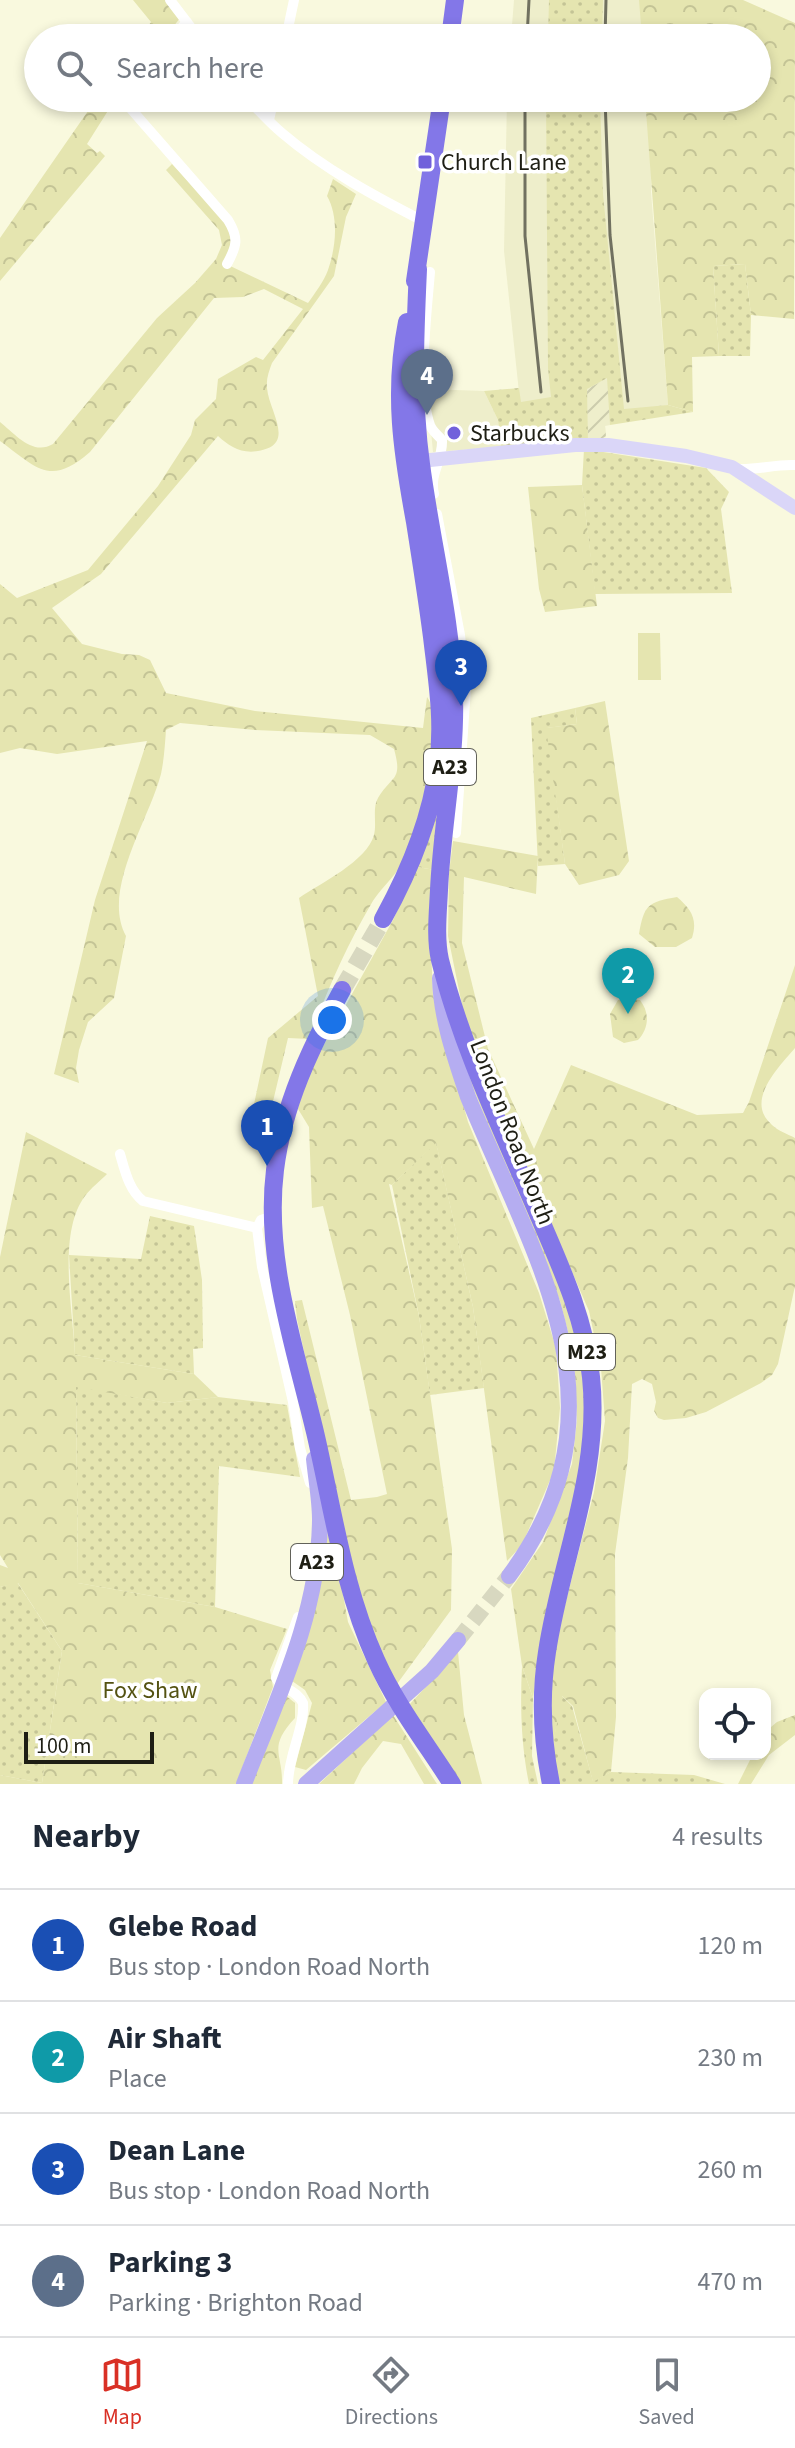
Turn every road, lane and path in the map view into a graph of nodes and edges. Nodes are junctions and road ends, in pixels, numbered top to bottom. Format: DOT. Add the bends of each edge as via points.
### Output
graph roads {
  1 [pos="170,0"];
  2 [pos="294,0"];
  3 [pos="455,0"];
  4 [pos="187,22"];
  5 [pos="289,24"];
  6 [pos="452,24"];
  7 [pos="134,112"];
  8 [pos="261,112"];
  9 [pos="271,112"];
  10 [pos="440,112"];
  11 [pos="269,120"];
  12 [pos="425,222"];
  13 [pos="227,264"];
  14 [pos="424,270"];
  15 [pos="420,384"];
  16 [pos="442,459"];
  17 [pos="412,462"];
  18 [pos="795,465"];
  19 [pos="737,469"];
  20 [pos="429,491"];
  21 [pos="795,508"];
  22 [pos="456,833"];
  23 [pos="383,919"];
  24 [pos="439,953"];
  25 [pos="342,990"];
  26 [pos="120,1154"];
  27 [pos="273,1216"];
  28 [pos="257,1228"];
  29 [pos="315,1433"];
  30 [pos="509,1576"];
  31 [pos="458,1640"];
  32 [pos="282,1686"];
  33 [pos="288,1769"];
  34 [pos="310,1780"];
  35 [pos="244,1784"];
  36 [pos="288,1784"];
  37 [pos="452,1784"];
  38 [pos="551,1784"];
  1 -- 4 [label="street"];
  2 -- 5 [label="street"];
  3 -- 6 [label="highway"];
  7 -- 13 [label="street" via="236,233 237,246"];
  8 -- 11 [label="street"];
  9 -- 11 [label="street"];
  10 -- 12 [label="highway, A23"];
  11 -- 12 [label="street" via="308,153"];
  12 -- 14 [label="highway, A23"];
  14 -- 15 [label="highway, A23"];
  14 -- 17 [label="highway, A23" via="400,355 399,418"];
  15 -- 16 [label="street" via="430,429 442,440"];
  15 -- 17 [label="highway, A23"];
  16 -- 17 [label="street"];
  16 -- 19 [label="street" via="608,445"];
  16 -- 20 [label="street"];
  17 -- 20 [label="highway, London Road North / A23"];
  17 -- 23 [label="highway, A23" via="440,700 440,743 424,826"];
  18 -- 19 [label="street"];
  19 -- 21 [label="street"];
  20 -- 22 [label="street, London Road North" via="466,688"];
  20 -- 24 [label="highway, London Road North / A23" via="454,698 439,877"];
  24 -- 30 [label="main road, London Road North / A23" via="440,991 456,1063 550,1291 568,1375 568,1428 558,1479 534,1540"];
  24 -- 38 [label="highway, M23" via="474,1068 567,1284 591,1373 590,1465 544,1676 544,1745"];
  25 -- 27 [label="highway, A23" via="290,1103 274,1173"];
  26 -- 28 [label="street" via="133,1190 143,1201"];
  27 -- 28 [label="street"];
  27 -- 29 [label="highway, A23" via="282,1289"];
  28 -- 32 [label="street" via="313,1518 303,1595 277,1673"];
  29 -- 32 [label="main road, A23" via="320,1516 315,1577"];
  29 -- 37 [label="highway" via="353,1603 398,1702"];
  31 -- 34 [label="main road" via="432,1671"];
  32 -- 33 [label="street" via="303,1703"];
  32 -- 35 [label="main road, A23"];
  33 -- 34 [label="street"];
  33 -- 36 [label="street"];
}
